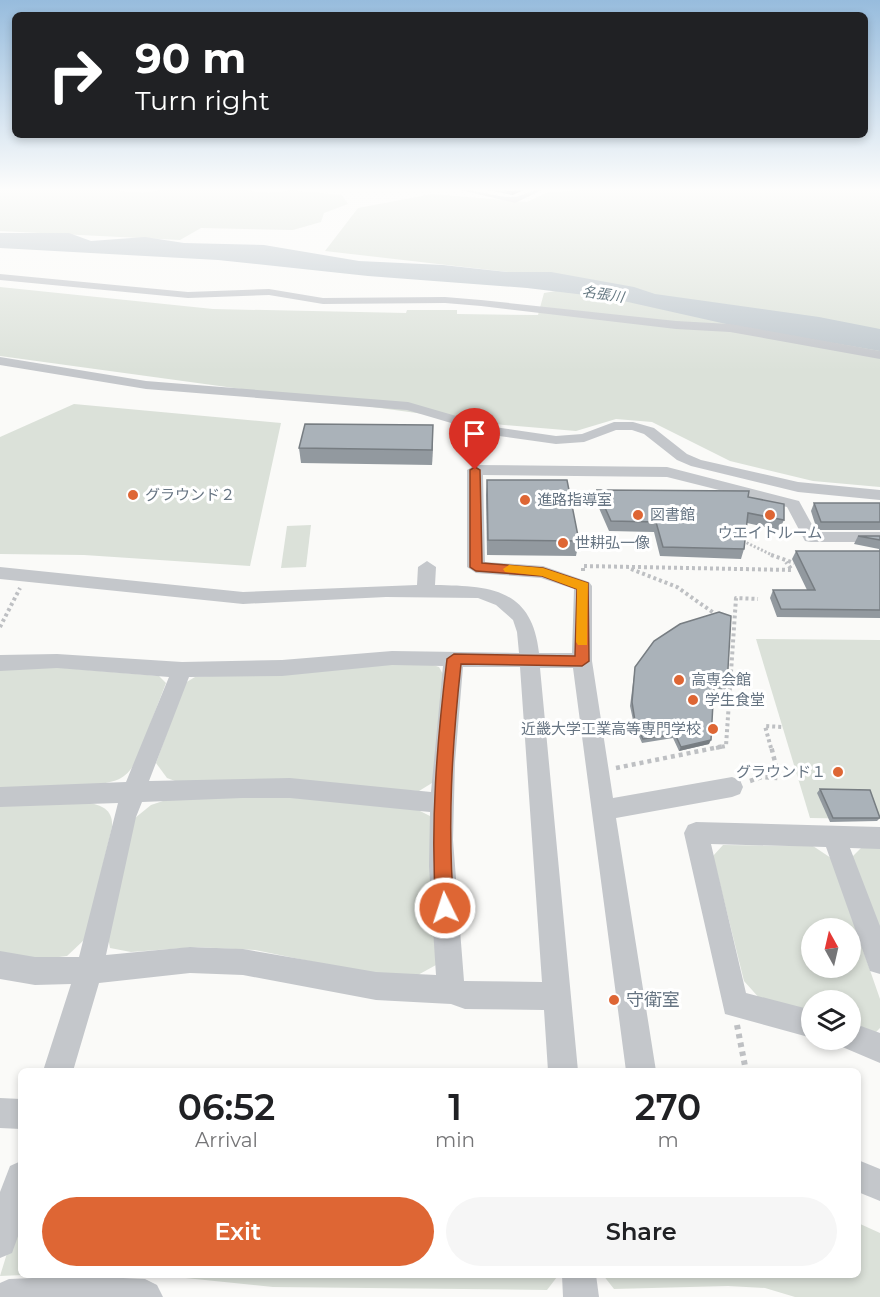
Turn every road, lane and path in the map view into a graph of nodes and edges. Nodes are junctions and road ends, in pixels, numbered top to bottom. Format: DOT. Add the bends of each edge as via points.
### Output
graph roads {
  1 [pos="0,278"];
  2 [pos="880,355"];
  3 [pos="2,364"];
  4 [pos="880,495"];
  5 [pos="880,537"];
  6 [pos="743,541"];
  7 [pos="786,562"];
  8 [pos="794,563"];
  9 [pos="427,567"];
  10 [pos="624,567"];
  11 [pos="0,573"];
  12 [pos="22,585"];
  13 [pos="583,586"];
  14 [pos="426,591"];
  15 [pos="758,599"];
  16 [pos="718,616"];
  17 [pos="0,627"];
  18 [pos="454,659"];
  19 [pos="529,660"];
  20 [pos="582,661"];
  21 [pos="0,663"];
  22 [pos="182,669"];
  23 [pos="782,727"];
  24 [pos="598,772"];
  25 [pos="740,784"];
  26 [pos="133,793"];
  27 [pos="0,797"];
  28 [pos="442,803"];
  29 [pos="603,810"];
  30 [pos="834,837"];
  31 [pos="880,838"];
  32 [pos="880,961"];
  33 [pos="0,965"];
  34 [pos="89,970"];
  35 [pos="451,990"];
  36 [pos="557,998"];
  37 [pos="735,1004"];
  38 [pos="801,1021"];
  39 [pos="861,1040"];
  40 [pos="880,1048"];
  41 [pos="59,1068"];
  42 [pos="563,1068"];
  43 [pos="641,1068"];
  44 [pos="745,1068"];
  45 [pos="0,1113"];
  46 [pos="18,1114"];
  47 [pos="861,1177"];
  48 [pos="880,1185"];
  49 [pos="18,1186"];
  50 [pos="0,1241"];
  51 [pos="579,1278"];
  52 [pos="9,1297"];
  53 [pos="145,1297"];
  54 [pos="581,1297"];
  1 -- 2 [label="street" via="188,295 269,292 323,301 457,301 730,328"];
  3 -- 4 [label="street" via="146,384 397,404 492,431 556,440 584,438 614,426 633,426 649,431 696,463 798,487"];
  5 -- 13 [label="street" via="811,537 792,504 667,472 475,470 476,567 543,572"];
  6 -- 7 [label="path"];
  7 -- 8 [label="path"];
  7 -- 10 [label="path" via="792,570"];
  9 -- 14 [label="street"];
  10 -- 13 [label="path" via="583,566"];
  10 -- 16 [label="path" via="686,591"];
  11 -- 14 [label="street" via="243,598"];
  12 -- 17 [label="path"];
  13 -- 20 [label="street"];
  14 -- 19 [label="street" via="478,592 511,606 524,622"];
  15 -- 24 [label="path" via="736,598 726,746"];
  18 -- 19 [label="street"];
  18 -- 22 [label="street" via="392,658 282,668"];
  18 -- 28 [label="street" via="443,754"];
  19 -- 20 [label="street"];
  19 -- 36 [label="street"];
  20 -- 24 [label="street"];
  21 -- 22 [label="street" via="57,661"];
  22 -- 26 [label="street"];
  23 -- 25 [label="path" via="765,726 779,778 762,777"];
  24 -- 29 [label="street"];
  25 -- 29 [label="street"];
  26 -- 27 [label="street"];
  26 -- 28 [label="street" via="290,788"];
  26 -- 34 [label="street" via="111,867"];
  28 -- 35 [label="street" via="441,866"];
  29 -- 43 [label="street"];
  30 -- 31 [label="street"];
  30 -- 32 [label="street"];
  30 -- 37 [label="street" via="696,833"];
  33 -- 34 [label="street" via="35,971"];
  34 -- 35 [label="street" via="217,961 264,965 376,986"];
  34 -- 41 [label="street"];
  35 -- 36 [label="street" via="465,995"];
  36 -- 42 [label="street"];
  37 -- 38 [label="street"];
  37 -- 44 [label="path"];
  39 -- 40 [label="street"];
  45 -- 46 [label="street"];
  47 -- 48 [label="street"];
  49 -- 50 [label="street"];
  51 -- 54 [label="street"];
  52 -- 53 [label="street" via="80,1293"];
}
